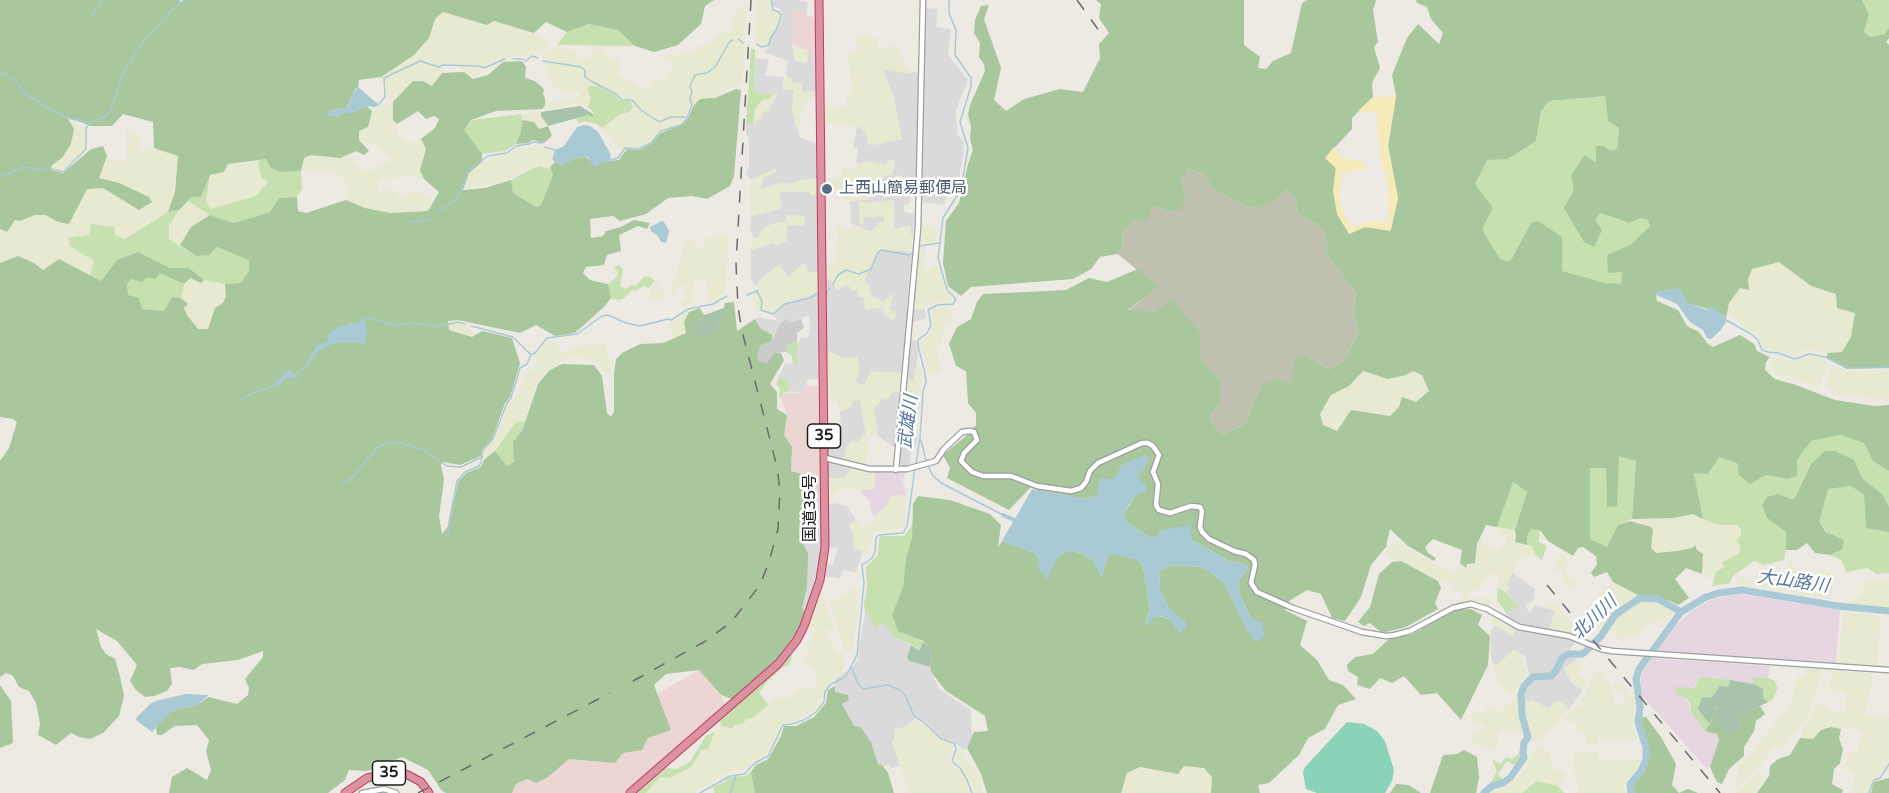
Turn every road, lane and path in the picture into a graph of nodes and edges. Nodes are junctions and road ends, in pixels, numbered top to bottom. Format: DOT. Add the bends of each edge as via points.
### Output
graph roads {
  1 [pos="819,0"];
  2 [pos="923,0"];
  3 [pos="825,458"];
  4 [pos="896,470"];
  5 [pos="1889,670"];
  6 [pos="345,793"];
  7 [pos="362,793"];
  8 [pos="396,793"];
  9 [pos="429,793"];
  10 [pos="630,793"];
  1 -- 3 [label="highway, 国道35号 / 35"];
  2 -- 4 [label="street" via="918,228"];
  3 -- 4 [label="street" via="858,467"];
  3 -- 10 [label="highway, 国道35号 / 35" via="823,564 814,602 797,640 769,673"];
  4 -- 5 [label="street" via="936,461 962,432 970,431 976,441 961,461 972,472 1011,476 1037,486 1071,491 1081,488 1098,463 1142,443 1148,444 1159,455 1153,472 1158,484 1159,510 1170,513 1200,507 1200,527 1209,539 1250,556 1255,565 1251,576 1257,592 1362,632 1386,636 1410,631 1463,604 1478,605 1518,627 1569,636 1618,652"];
  6 -- 9 [label="highway, 35" via="367,778 395,772 421,782"];
  7 -- 8 [label="street, 35" via="384,789"];
}
